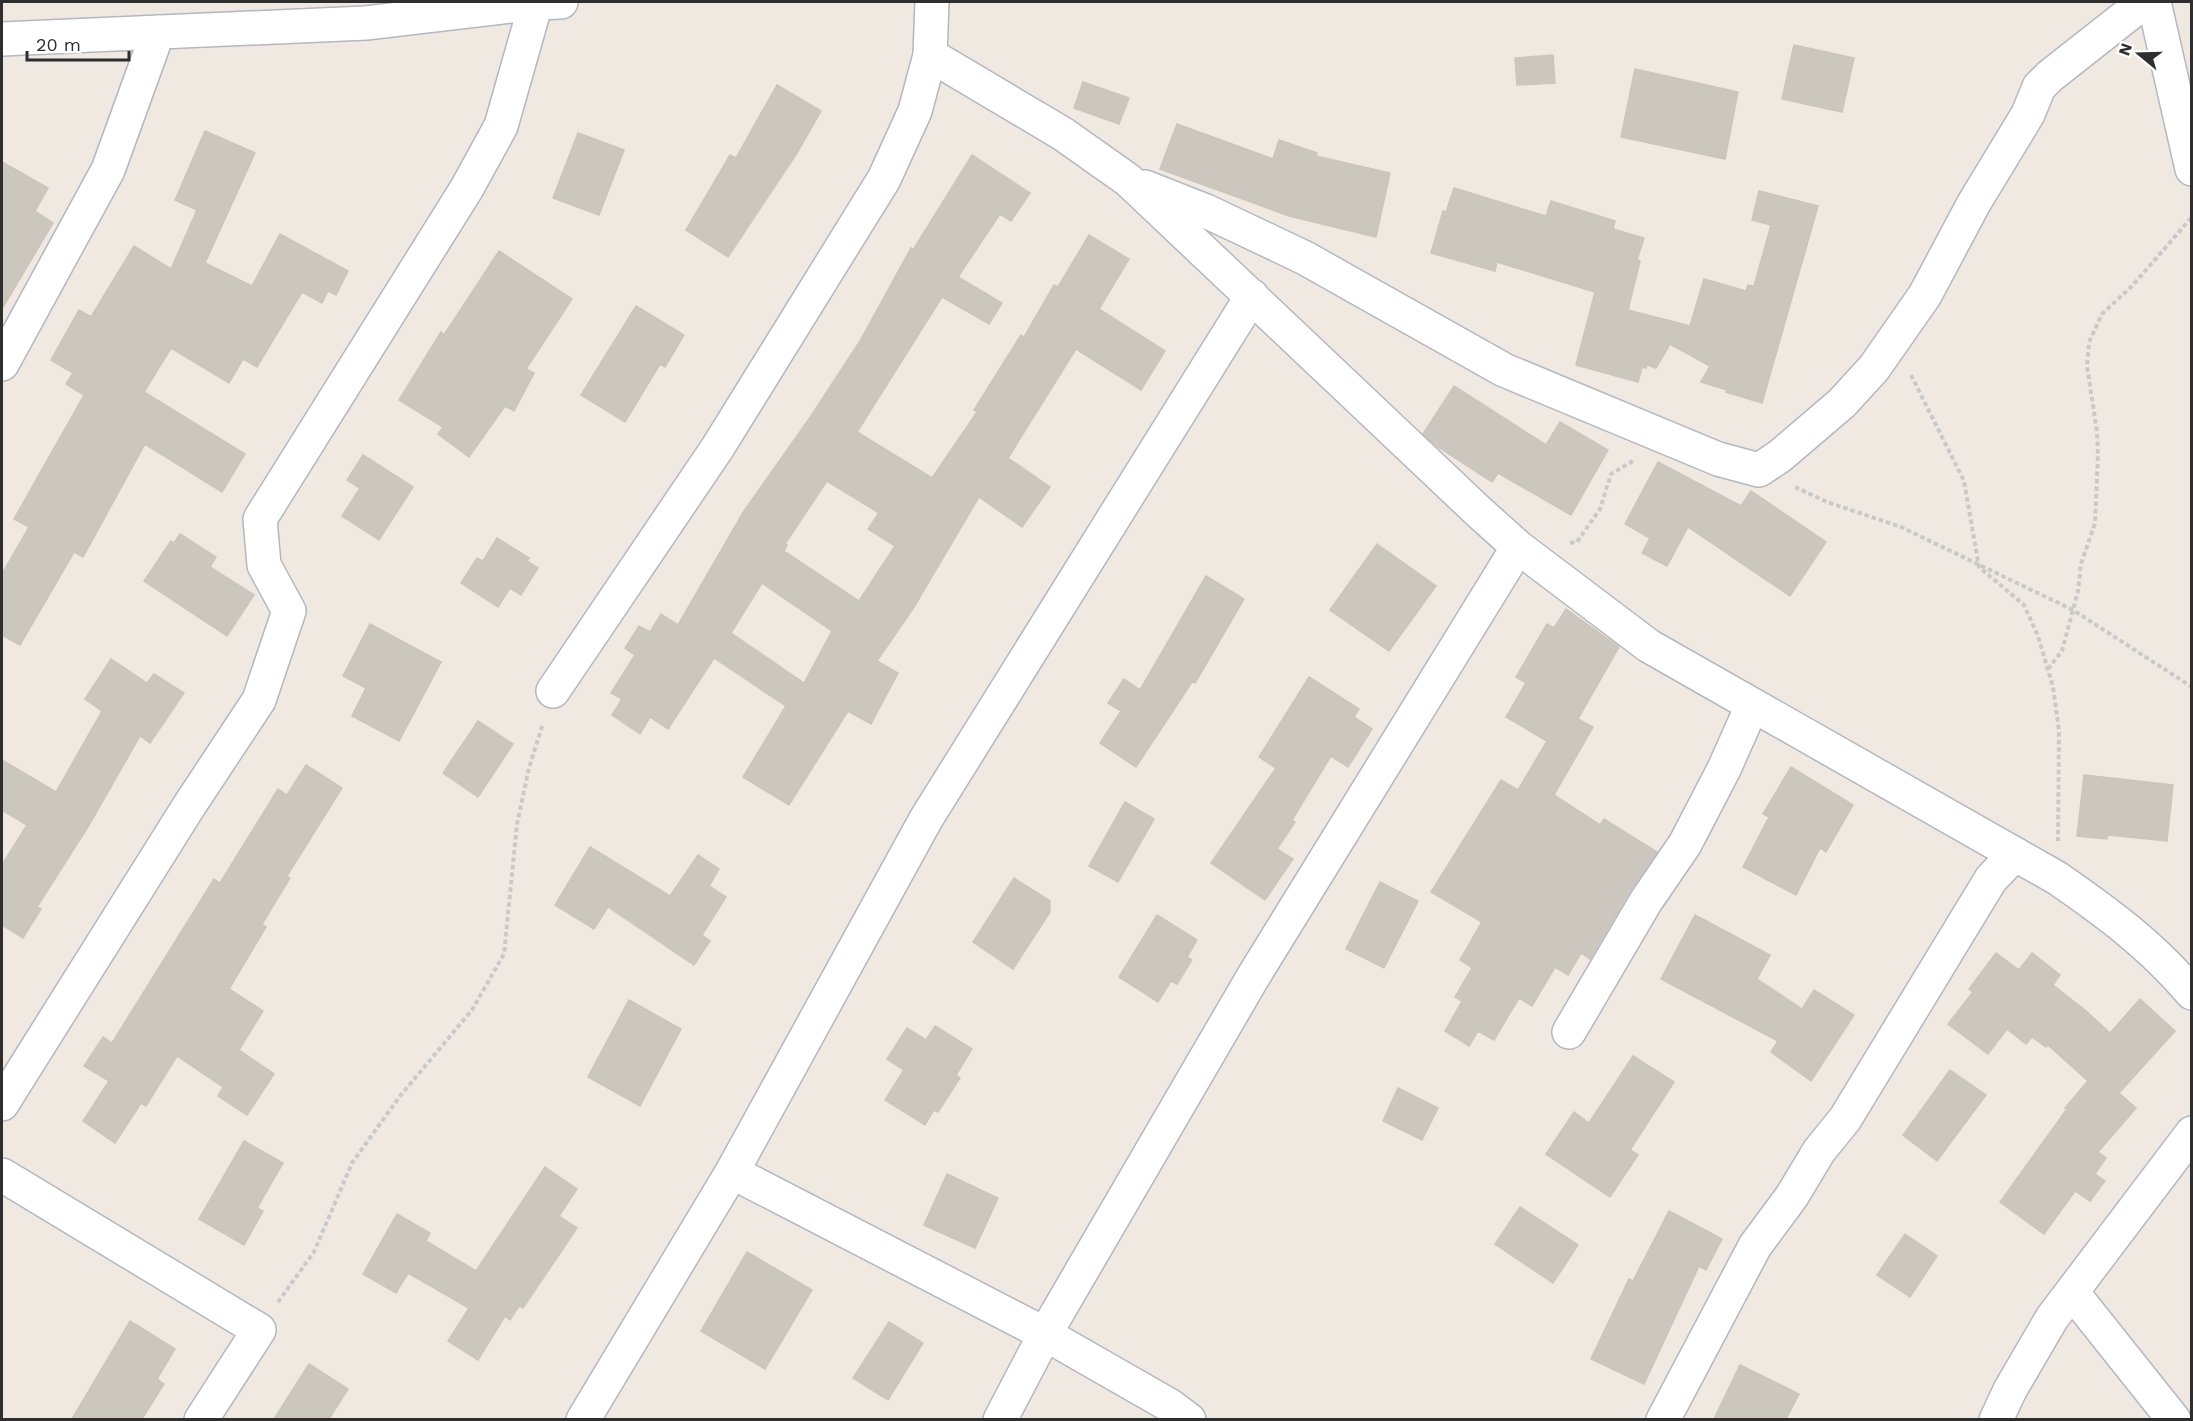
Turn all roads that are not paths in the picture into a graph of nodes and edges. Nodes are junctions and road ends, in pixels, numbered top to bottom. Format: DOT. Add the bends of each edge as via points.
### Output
graph roads {
  1 [pos="549,2"];
  2 [pos="932,2"];
  3 [pos="2144,2"];
  4 [pos="2154,2"];
  5 [pos="158,32"];
  6 [pos="2,39"];
  7 [pos="930,55"];
  8 [pos="2192,169"];
  9 [pos="1128,180"];
  10 [pos="1252,296"];
  11 [pos="2,364"];
  12 [pos="1518,546"];
  13 [pos="554,691"];
  14 [pos="1752,706"];
  15 [pos="2014,854"];
  16 [pos="2192,993"];
  17 [pos="1569,1032"];
  18 [pos="2,1104"];
  19 [pos="2192,1132"];
  20 [pos="732,1172"];
  21 [pos="2,1175"];
  22 [pos="2072,1292"];
  23 [pos="1045,1334"];
  24 [pos="201,1419"];
  25 [pos="583,1419"];
  26 [pos="1000,1419"];
  27 [pos="1189,1419"];
  28 [pos="1663,1419"];
  29 [pos="1995,1419"];
  30 [pos="2174,1419"];
  1 -- 5 [label="street" via="366,23"];
  1 -- 18 [label="street" via="501,126 467,188 260,519 264,565 290,611 259,700"];
  2 -- 7 [label="street"];
  3 -- 9 [label="street" via="2038,87 2028,114 1925,295 1874,368 1842,403 1759,470 1709,455 1504,370 1305,258 1206,211"];
  4 -- 8 [label="street"];
  5 -- 6 [label="street"];
  5 -- 11 [label="street" via="108,170"];
  7 -- 9 [label="street" via="1062,134"];
  7 -- 13 [label="street" via="915,111 884,179 718,447"];
  9 -- 10 [label="street"];
  10 -- 12 [label="street"];
  10 -- 20 [label="street" via="926,819"];
  12 -- 14 [label="street" via="1649,646"];
  12 -- 23 [label="street" via="1253,977"];
  14 -- 15 [label="street"];
  14 -- 17 [label="street" via="1685,844 1646,901"];
  15 -- 16 [label="street" via="2057,878 2119,922"];
  15 -- 28 [label="street" via="1991,879 1845,1119 1755,1246"];
  19 -- 22 [label="street"];
  20 -- 23 [label="street"];
  20 -- 25 [label="street"];
  21 -- 24 [label="street" via="259,1330"];
  22 -- 29 [label="street" via="2052,1318"];
  22 -- 30 [label="street"];
  23 -- 26 [label="street"];
  23 -- 27 [label="street"];
}
